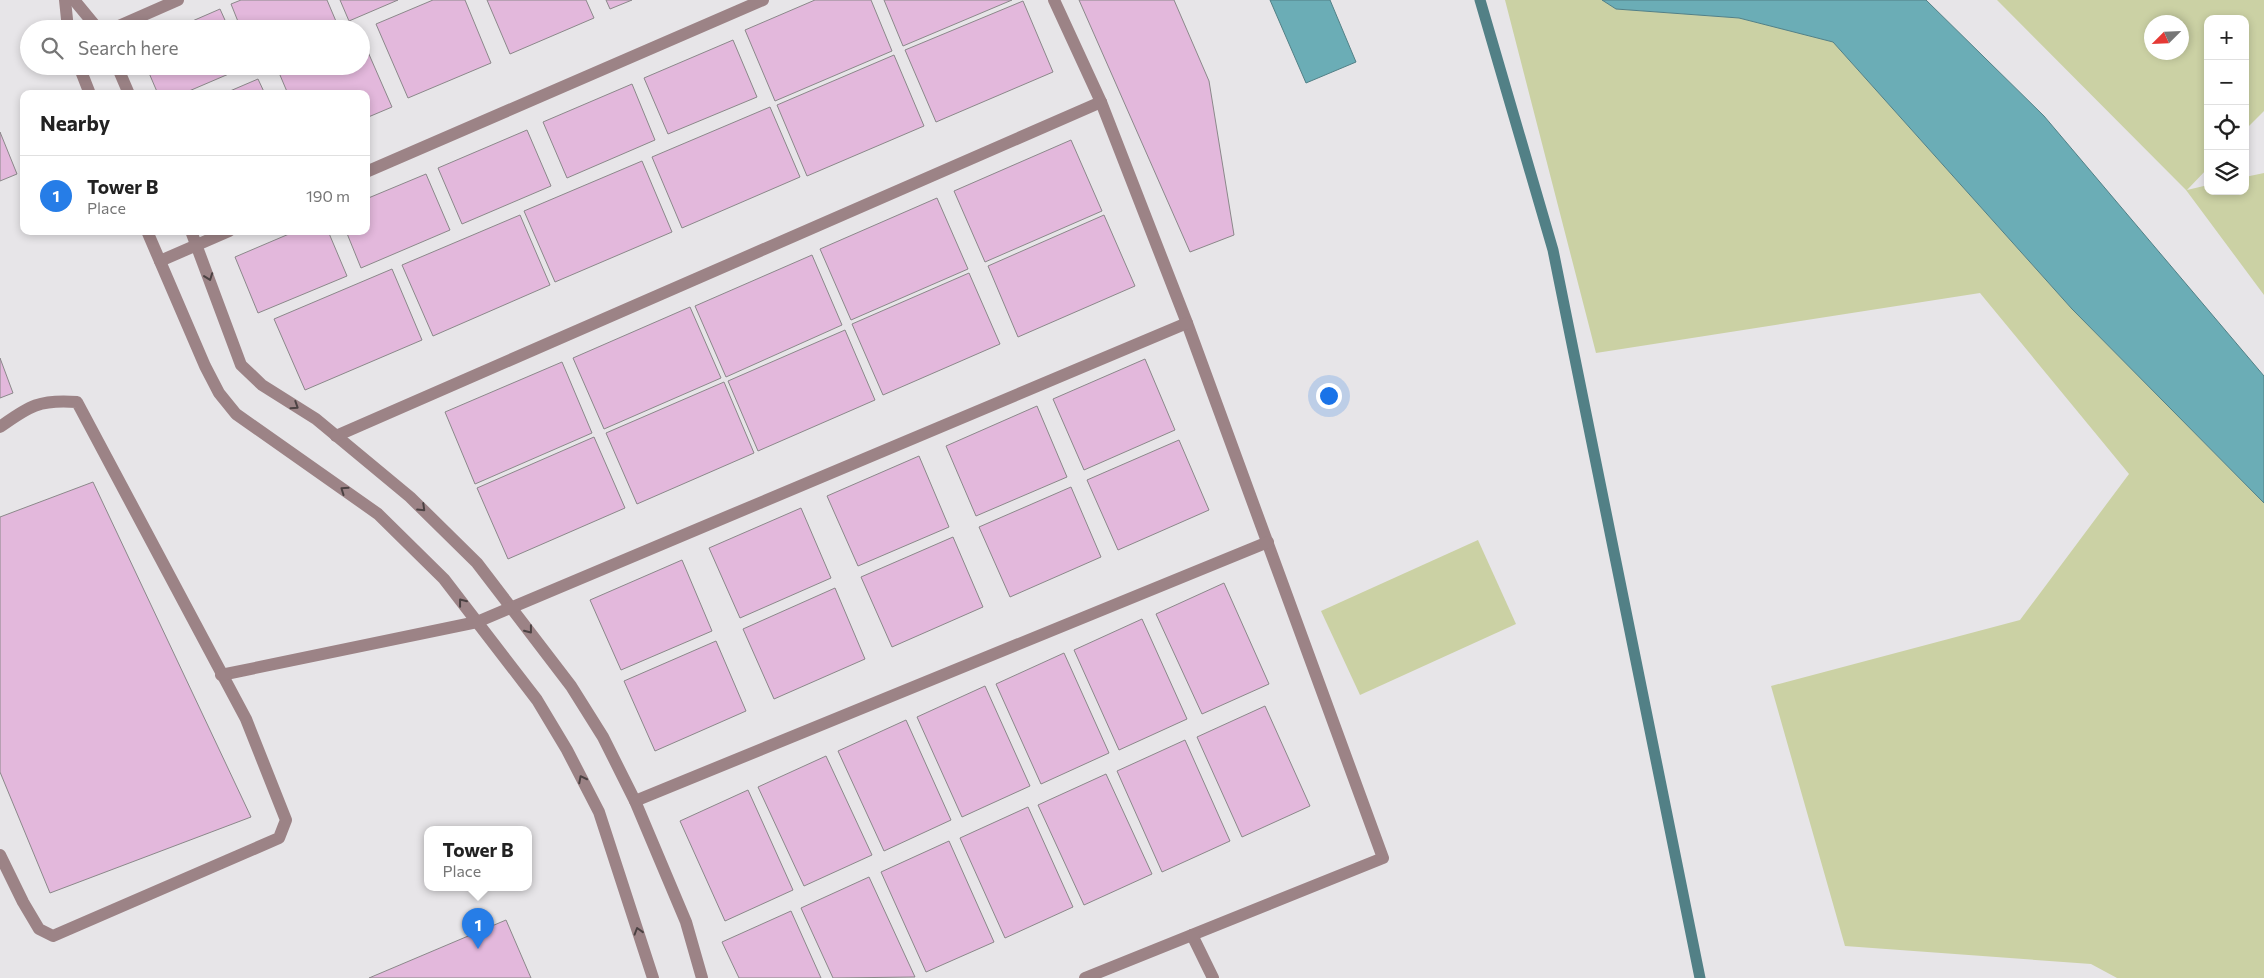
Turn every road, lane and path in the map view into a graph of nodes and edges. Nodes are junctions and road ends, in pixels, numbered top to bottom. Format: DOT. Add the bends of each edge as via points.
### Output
graph roads {
  1 [pos="65,0"];
  2 [pos="74,0"];
  3 [pos="178,0"];
  4 [pos="763,0"];
  5 [pos="1054,0"];
  6 [pos="67,20"];
  7 [pos="91,20"];
  8 [pos="132,20"];
  9 [pos="82,75"];
  10 [pos="120,75"];
  11 [pos="88,90"];
  12 [pos="127,90"];
  13 [pos="1101,102"];
  14 [pos="370,170"];
  15 [pos="149,235"];
  16 [pos="193,235"];
  17 [pos="219,235"];
  18 [pos="197,245"];
  19 [pos="160,261"];
  20 [pos="1188,323"];
  21 [pos="0,427"];
  22 [pos="336,436"];
  23 [pos="1268,542"];
  24 [pos="512,608"];
  25 [pos="477,622"];
  26 [pos="221,675"];
  27 [pos="635,801"];
  28 [pos="0,854"];
  29 [pos="1192,935"];
  30 [pos="652,978"];
  31 [pos="702,978"];
  32 [pos="1085,978"];
  33 [pos="1212,978"];
  1 -- 6 [label="street"];
  2 -- 7 [label="street"];
  3 -- 8 [label="street"];
  4 -- 14 [label="street"];
  5 -- 13 [label="street"];
  9 -- 11 [label="street"];
  10 -- 12 [label="street"];
  13 -- 20 [label="street"];
  13 -- 22 [label="street"];
  15 -- 19 [label="street"];
  16 -- 18 [label="street"];
  17 -- 18 [label="street"];
  18 -- 19 [label="street"];
  18 -- 22 [label="street, one-way" via="242,365 262,385 316,419"];
  25 -- 19 [label="street, one-way" via="444,579 378,514 236,414 219,393 205,366"];
  20 -- 23 [label="street"];
  20 -- 24 [label="street"];
  21 -- 26 [label="street" via="28,407 55,400 77,402"];
  22 -- 24 [label="street, one-way" via="410,497 477,563"];
  23 -- 27 [label="street"];
  23 -- 29 [label="street" via="1383,858"];
  24 -- 25 [label="street"];
  24 -- 27 [label="street, one-way" via="571,686 603,737"];
  25 -- 26 [label="street"];
  30 -- 25 [label="street, one-way" via="599,812 537,700"];
  26 -- 28 [label="street" via="246,719 286,820 279,838 53,936 39,929"];
  27 -- 31 [label="street" via="686,922"];
  29 -- 32 [label="street"];
  29 -- 33 [label="street"];
}
